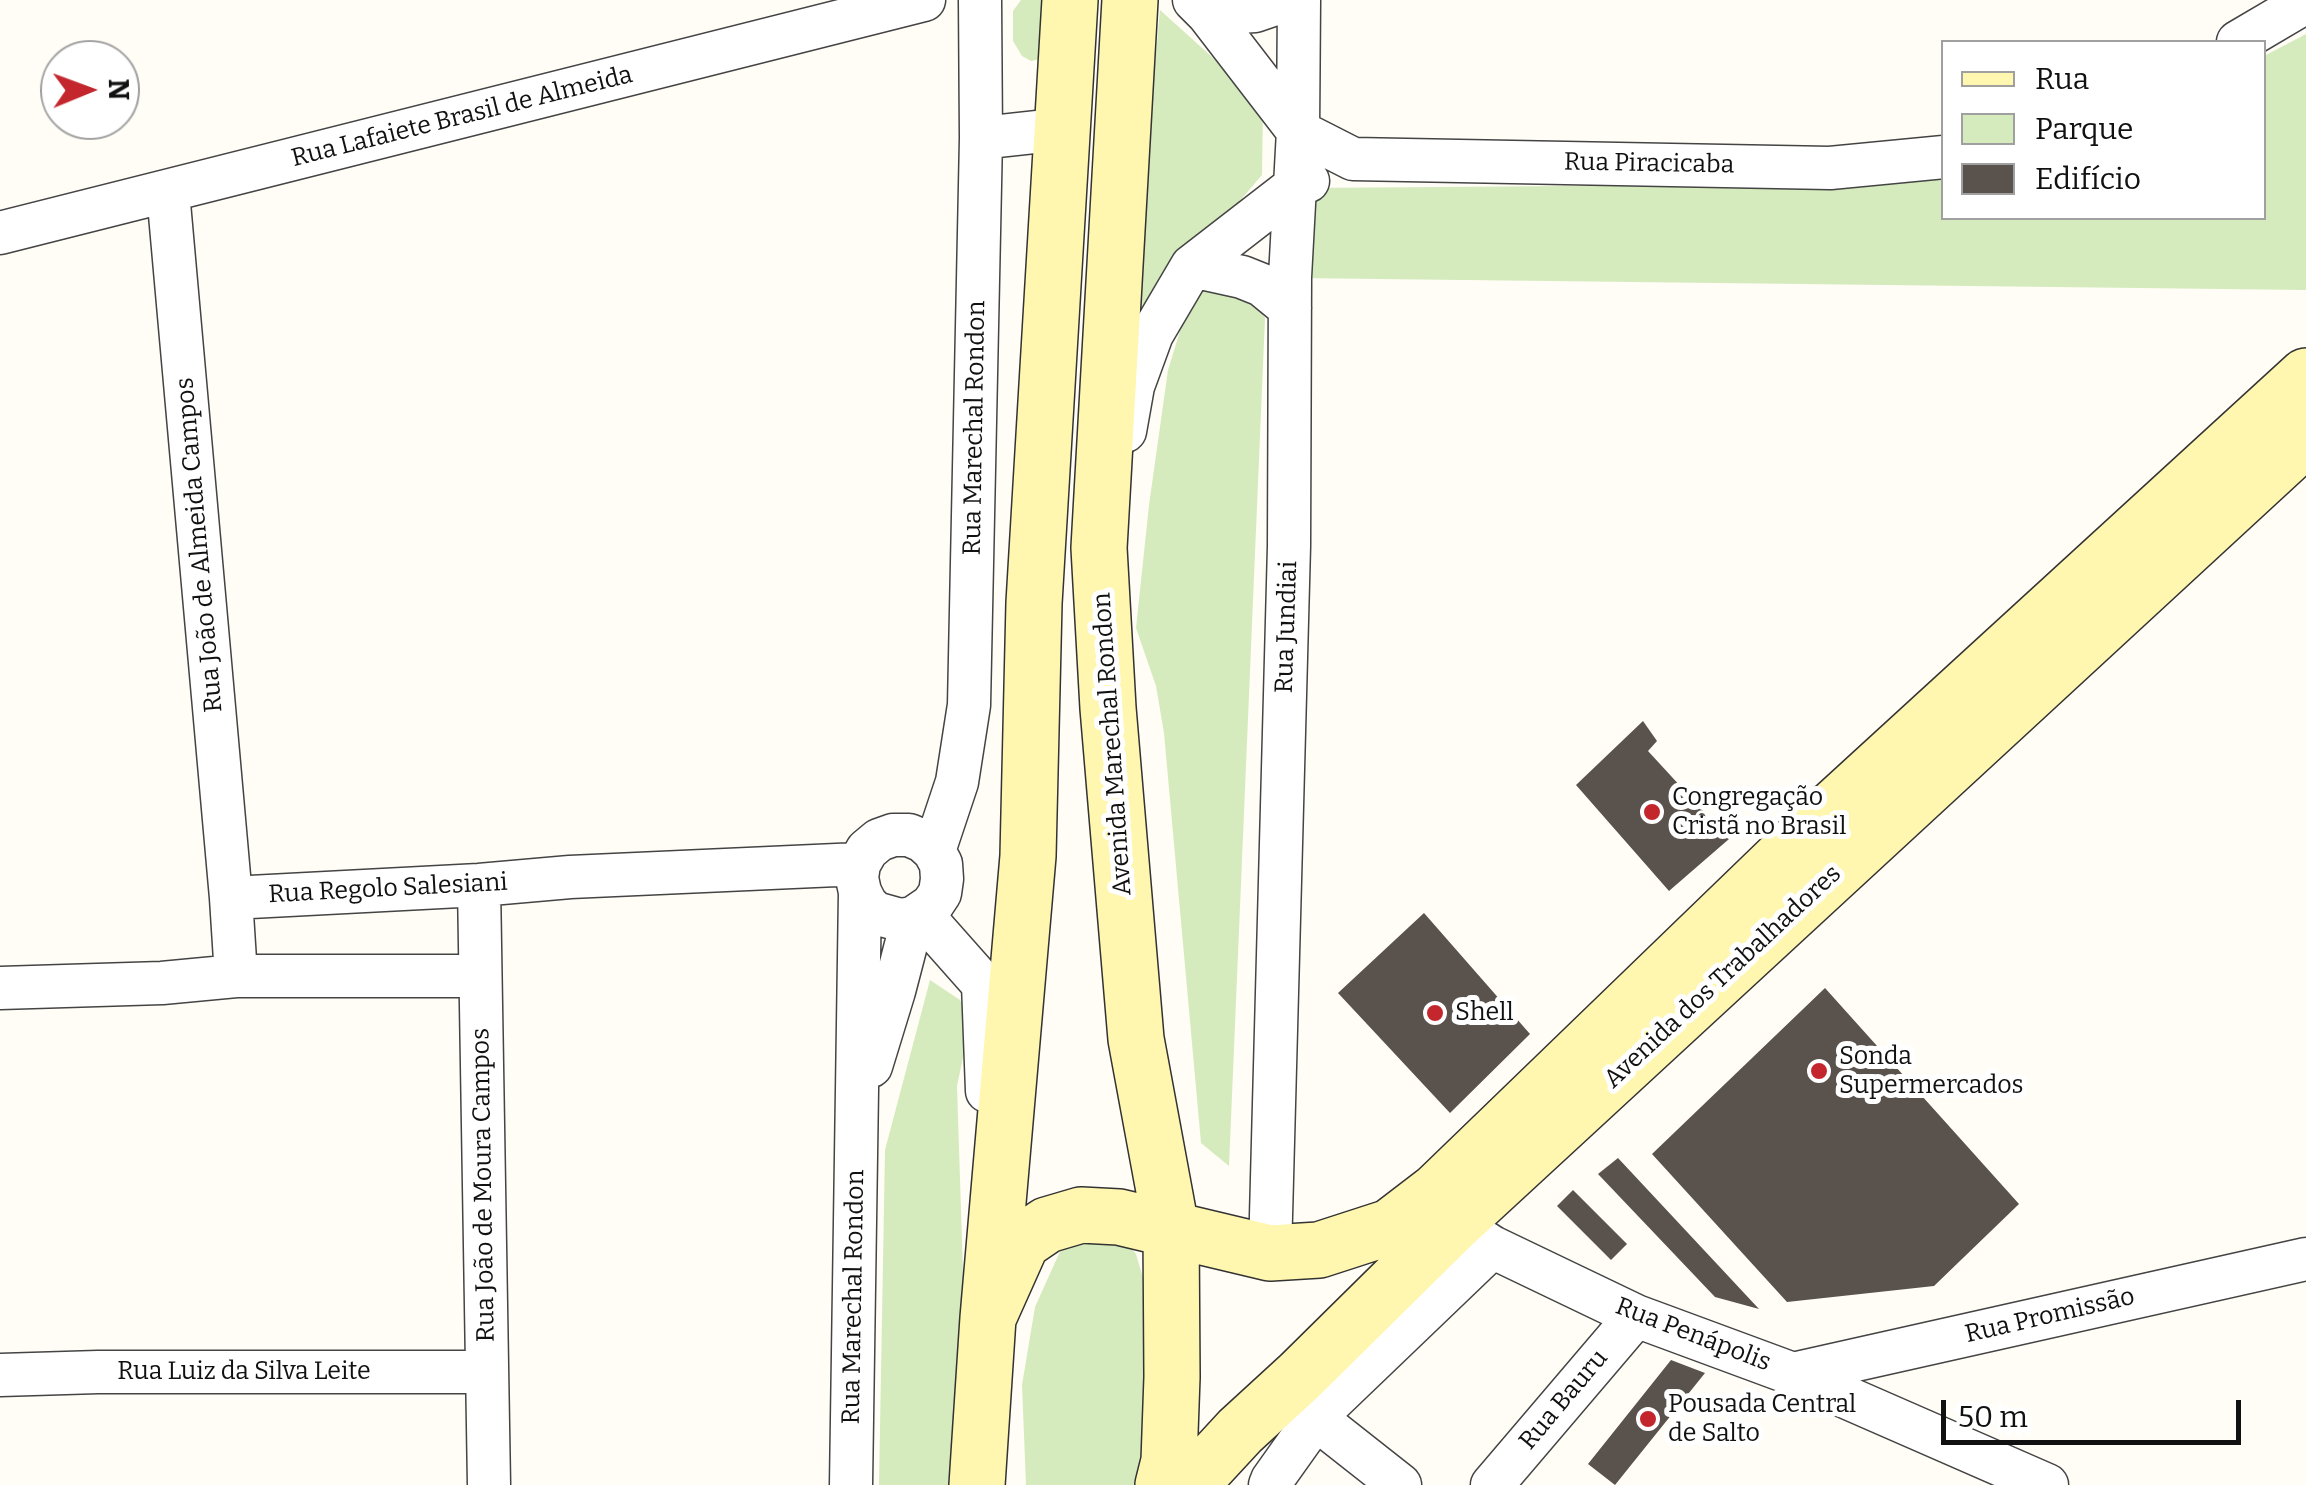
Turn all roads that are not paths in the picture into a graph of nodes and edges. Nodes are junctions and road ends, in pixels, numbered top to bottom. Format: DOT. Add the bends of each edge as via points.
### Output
graph roads {
  1 [pos="980,0"];
  2 [pos="1070,0"];
  3 [pos="1130,0"];
  4 [pos="1287,0"];
  5 [pos="1299,0"];
  6 [pos="913,1"];
  7 [pos="2306,2"];
  8 [pos="1201,7"];
  9 [pos="2241,40"];
  10 [pos="1063,129"];
  11 [pos="1298,131"];
  12 [pos="981,138"];
  13 [pos="1941,158"];
  14 [pos="1353,159"];
  15 [pos="1294,187"];
  16 [pos="168,192"];
  17 [pos="0,233"];
  18 [pos="1192,266"];
  19 [pos="1290,308"];
  20 [pos="2306,376"];
  21 [pos="2306,438"];
  22 [pos="1099,548"];
  23 [pos="934,851"];
  24 [pos="860,878"];
  25 [pos="479,886"];
  26 [pos="231,898"];
  27 [pos="917,916"];
  28 [pos="236,976"];
  29 [pos="480,976"];
  30 [pos="0,988"];
  31 [pos="857,1110"];
  32 [pos="999,1188"];
  33 [pos="1171,1228"];
  34 [pos="1474,1235"];
  35 [pos="1270,1253"];
  36 [pos="2306,1259"];
  37 [pos="1636,1316"];
  38 [pos="988,1318"];
  39 [pos="487,1372"];
  40 [pos="1793,1374"];
  41 [pos="0,1376"];
  42 [pos="1315,1418"];
  43 [pos="1979,1473"];
  44 [pos="489,1485"];
  45 [pos="851,1485"];
  46 [pos="977,1485"];
  47 [pos="1163,1485"];
  48 [pos="1193,1485"];
  49 [pos="1270,1485"];
  50 [pos="1400,1485"];
  51 [pos="1492,1485"];
  52 [pos="2047,1485"];
  1 -- 12 [label="street, Rua Marechal Rondon"];
  2 -- 10 [label="main road"];
  3 -- 22 [label="main road, Avenida Marechal Rondon"];
  4 -- 8 [label="street" via="1255,11"];
  5 -- 11 [label="street, Rua Jundiai"];
  6 -- 16 [label="street, Rua Lafaiete Brasil de Almeida"];
  7 -- 9 [label="street"];
  8 -- 11 [label="street"];
  10 -- 12 [label="street"];
  10 -- 32 [label="main road" via="1034,603 1028,856"];
  11 -- 14 [label="street, Rua Piracicaba"];
  11 -- 15 [label="street, Rua Jundiai"];
  12 -- 23 [label="street, Rua Marechal Rondon" via="969,705 957,782"];
  13 -- 14 [label="street, Rua Piracicaba" via="1830,168"];
  14 -- 15 [label="street, Rua Piracicaba"];
  15 -- 18 [label="street, Rua Piracicaba"];
  15 -- 19 [label="street, Rua Jundiai"];
  16 -- 17 [label="street, Rua Lafaiete Brasil de Almeida"];
  16 -- 26 [label="street, Rua João de Almeida Campos"];
  18 -- 19 [label="street" via="1262,285"];
  18 -- 22 [label="street" via="1152,334 1132,386"];
  19 -- 35 [label="street, Rua Jundiai"];
  20 -- 35 [label="main road, Avenida dos Trabalhadores" via="1823,818 1438,1191 1390,1226 1319,1250"];
  21 -- 34 [label="main road, Avenida dos Trabalhadores"];
  22 -- 33 [label="main road, Avenida Marechal Rondon" via="1136,1039"];
  23 -- 24 [label="street" via="908,835 879,840 867,850"];
  23 -- 27 [label="street" via="941,864 940,893"];
  24 -- 25 [label="street, Rua Regolo Salesiani" via="590,876"];
  24 -- 27 [label="street" via="866,904 876,913 900,920"];
  24 -- 31 [label="street, Rua Marechal Rondon"];
  25 -- 26 [label="street, Rua Regolo Salesiani"];
  25 -- 29 [label="street, Rua João de Moura Campos"];
  26 -- 28 [label="street, Rua Regolo Salesiani"];
  27 -- 31 [label="street"];
  27 -- 32 [label="street" via="983,984"];
  28 -- 29 [label="street"];
  28 -- 30 [label="street"];
  29 -- 39 [label="street, Rua João de Moura Campos"];
  31 -- 45 [label="street, Rua Marechal Rondon"];
  32 -- 38 [label="main road"];
  33 -- 35 [label="main road, Avenida dos Trabalhadores"];
  33 -- 38 [label="main road, Avenida dos Trabalhadores" via="1119,1216 1046,1225 1022,1242"];
  33 -- 47 [label="main road, Avenida Marechal Rondon" via="1172,1377"];
  34 -- 37 [label="street, Rua Penápolis"];
  34 -- 42 [label="street"];
  34 -- 48 [label="main road, Avenida dos Trabalhadores" via="1300,1376"];
  36 -- 40 [label="street, Rua Promissão"];
  37 -- 40 [label="street, Rua Penápolis"];
  37 -- 51 [label="street, Rua Bauru"];
  38 -- 46 [label="main road"];
  39 -- 41 [label="street, Rua Luiz da Silva Leite"];
  39 -- 44 [label="street, Rua João de Moura Campos"];
  40 -- 43 [label="street, Rua Penápolis"];
  42 -- 49 [label="street"];
  42 -- 50 [label="street"];
  43 -- 52 [label="street, Rua Penápolis"];
}
